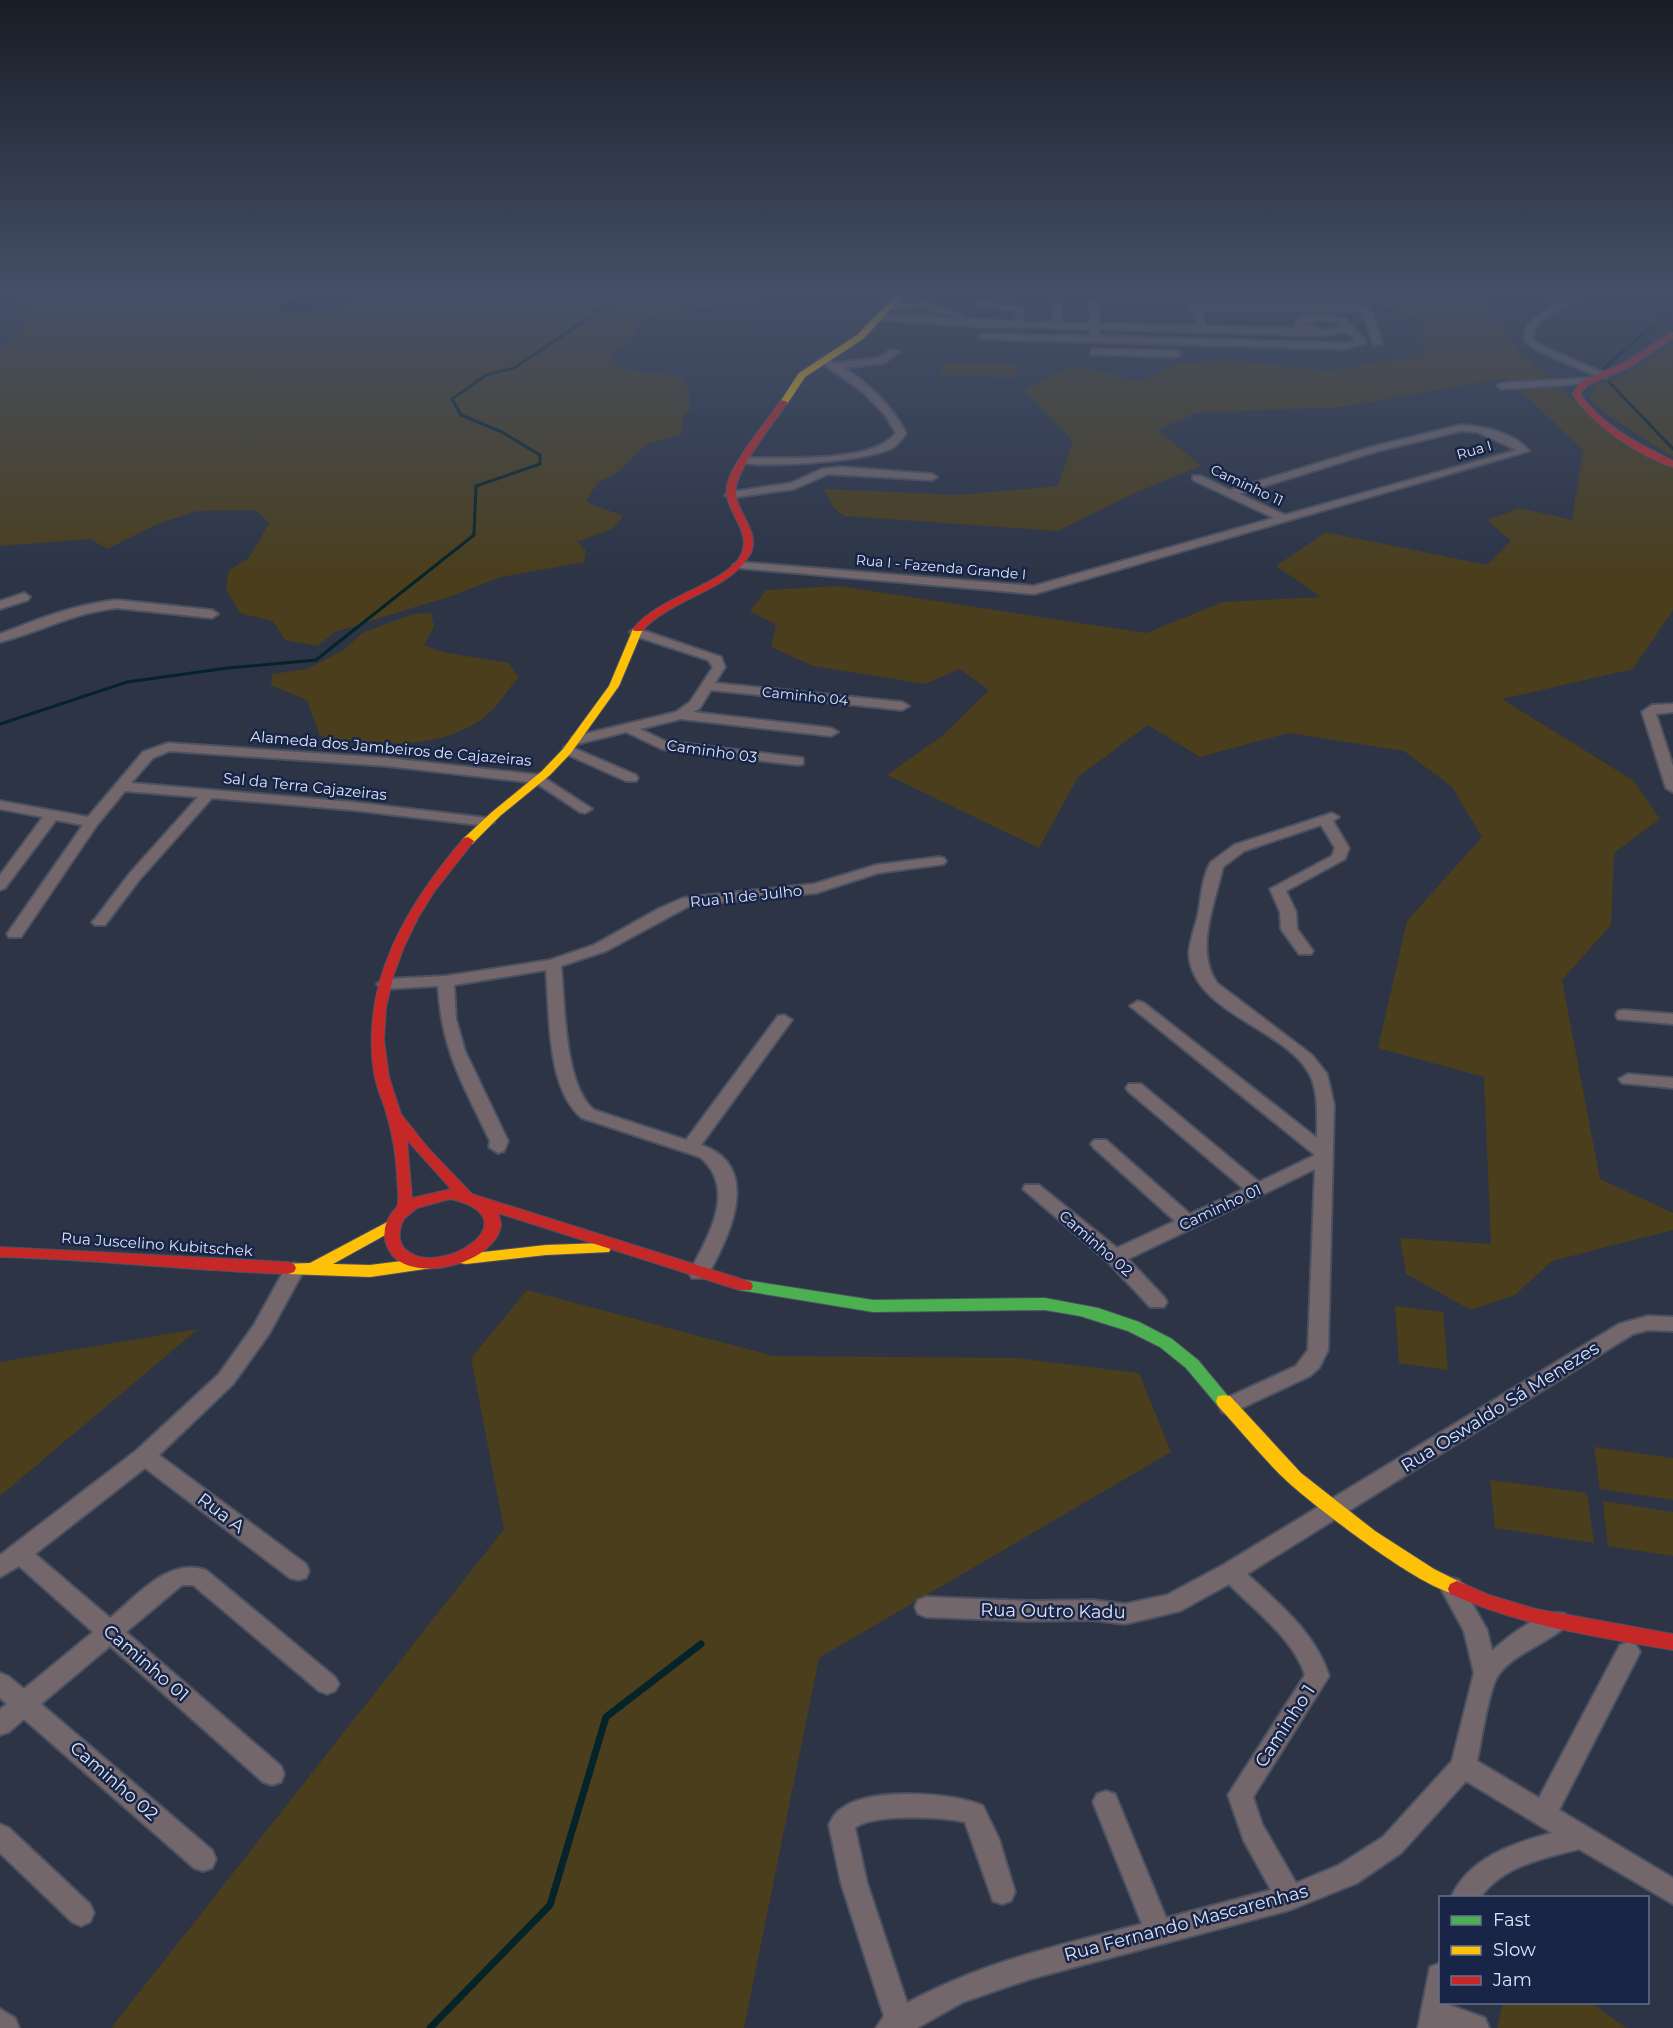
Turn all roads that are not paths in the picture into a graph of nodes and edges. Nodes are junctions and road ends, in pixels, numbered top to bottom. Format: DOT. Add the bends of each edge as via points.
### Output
graph roads {
  1 [pos="794,387"];
  2 [pos="860,387"];
  3 [pos="1580,387"];
  4 [pos="747,461"];
  5 [pos="1673,464"];
  6 [pos="932,477"];
  7 [pos="1197,478"];
  8 [pos="1231,493"];
  9 [pos="730,495"];
  10 [pos="1284,519"];
  11 [pos="1170,552"];
  12 [pos="739,565"];
  13 [pos="24,597"];
  14 [pos="0,605"];
  15 [pos="212,614"];
  16 [pos="636,632"];
  17 [pos="0,638"];
  18 [pos="708,686"];
  19 [pos="902,706"];
  20 [pos="1673,708"];
  21 [pos="681,715"];
  22 [pos="630,729"];
  23 [pos="831,732"];
  24 [pos="573,745"];
  25 [pos="798,761"];
  26 [pos="631,778"];
  27 [pos="540,779"];
  28 [pos="121,786"];
  29 [pos="1673,788"];
  30 [pos="209,793"];
  31 [pos="0,805"];
  32 [pos="585,809"];
  33 [pos="52,815"];
  34 [pos="92,822"];
  35 [pos="487,822"];
  36 [pos="939,861"];
  37 [pos="0,885"];
  38 [pos="100,922"];
  39 [pos="15,934"];
  40 [pos="1305,951"];
  41 [pos="553,964"];
  42 [pos="446,981"];
  43 [pos="385,984"];
  44 [pos="1138,1006"];
  45 [pos="1624,1015"];
  46 [pos="1673,1019"];
  47 [pos="784,1020"];
  48 [pos="1628,1079"];
  49 [pos="1673,1083"];
  50 [pos="1136,1088"];
  51 [pos="393,1111"];
  52 [pos="1100,1144"];
  53 [pos="498,1147"];
  54 [pos="690,1147"];
  55 [pos="1324,1155"];
  56 [pos="1032,1189"];
  57 [pos="1257,1190"];
  58 [pos="466,1196"];
  59 [pos="480,1202"];
  60 [pos="404,1210"];
  61 [pos="1188,1222"];
  62 [pos="393,1224"];
  63 [pos="623,1248"];
  64 [pos="0,1252"];
  65 [pos="1116,1257"];
  66 [pos="464,1259"];
  67 [pos="426,1264"];
  68 [pos="303,1270"];
  69 [pos="699,1273"];
  70 [pos="1157,1302"];
  71 [pos="1673,1324"];
  72 [pos="1229,1406"];
  73 [pos="145,1456"];
  74 [pos="1334,1510"];
  75 [pos="19,1552"];
  76 [pos="0,1568"];
  77 [pos="298,1571"];
  78 [pos="1231,1572"];
  79 [pos="1451,1587"];
  80 [pos="926,1607"];
  81 [pos="1557,1621"];
  82 [pos="109,1631"];
  83 [pos="1673,1642"];
  84 [pos="1628,1652"];
  85 [pos="1486,1673"];
  86 [pos="0,1683"];
  87 [pos="327,1684"];
  88 [pos="24,1703"];
  89 [pos="0,1724"];
  90 [pos="1463,1766"];
  91 [pos="272,1774"];
  92 [pos="1106,1802"];
  93 [pos="1544,1815"];
  94 [pos="0,1836"];
  95 [pos="1581,1837"];
  96 [pos="203,1858"];
  97 [pos="1002,1892"];
  98 [pos="1673,1892"];
  99 [pos="1465,1896"];
  100 [pos="1290,1898"];
  101 [pos="81,1912"];
  102 [pos="1158,1931"];
  103 [pos="1439,1982"];
  104 [pos="1433,2021"];
  105 [pos="0,2023"];
  106 [pos="895,2024"];
  107 [pos="5,2028"];
  108 [pos="1475,2028"];
  1 -- 4 [label="main road"];
  2 -- 4 [label="street" via="897,421 901,433 888,447 852,455"];
  3 -- 5 [label="main road" via="1576,394 1580,404"];
  4 -- 9 [label="main road" via="732,483"];
  6 -- 9 [label="street" via="826,471 794,486"];
  7 -- 8 [label="street, Caminho 11"];
  8 -- 10 [label="street, Caminho 11"];
  8 -- 10 [label="street, Rua I" via="1461,428 1479,429 1524,451"];
  9 -- 12 [label="main road" via="749,540"];
  10 -- 11 [label="street, Rua I"];
  11 -- 12 [label="street, Rua I - Fazenda Grande I" via="1028,591"];
  12 -- 16 [label="main road" via="655,612"];
  13 -- 14 [label="street"];
  15 -- 17 [label="street" via="110,604 64,614"];
  16 -- 18 [label="street" via="717,660 719,667"];
  16 -- 24 [label="main road" via="620,674"];
  18 -- 19 [label="street, Caminho 04"];
  18 -- 21 [label="street" via="695,705"];
  20 -- 29 [label="street" via="1649,712"];
  21 -- 22 [label="street"];
  21 -- 23 [label="street"];
  22 -- 24 [label="street"];
  22 -- 25 [label="street, Caminho 03" via="662,745"];
  24 -- 26 [label="street"];
  24 -- 27 [label="main road"];
  27 -- 28 [label="street, Alameda dos Jambeiros de Cajazeiras" via="184,746 148,755"];
  27 -- 32 [label="street, Alameda dos Jambeiros de Cajazeiras"];
  27 -- 35 [label="main road"];
  28 -- 30 [label="street, Sal da Terra Cajazeiras"];
  28 -- 34 [label="street, Alameda dos Jambeiros de Cajazeiras"];
  30 -- 35 [label="street, Sal da Terra Cajazeiras"];
  30 -- 38 [label="street"];
  31 -- 33 [label="street"];
  33 -- 34 [label="street"];
  33 -- 37 [label="street"];
  34 -- 39 [label="street, Alameda dos Jambeiros de Cajazeiras"];
  35 -- 43 [label="main road" via="407,924"];
  36 -- 41 [label="street, Rua 11 de Julho" via="876,869 816,888 688,901 600,948"];
  40 -- 55 [label="street" via="1289,929 1288,912 1278,889 1338,858 1342,848 1329,818 1239,848 1216,865 1196,962 1210,986 1309,1061 1323,1089"];
  41 -- 42 [label="street, Rua 11 de Julho"];
  41 -- 54 [label="street" via="564,1071 577,1105 596,1117"];
  42 -- 43 [label="street, Rua 11 de Julho"];
  42 -- 53 [label="street" via="448,1019 454,1040 499,1141"];
  43 -- 51 [label="main road" via="377,1022 377,1048"];
  44 -- 55 [label="street"];
  45 -- 46 [label="street"];
  47 -- 54 [label="street"];
  48 -- 49 [label="street"];
  50 -- 57 [label="street"];
  51 -- 58 [label="main road" via="423,1151"];
  51 -- 60 [label="main road" via="406,1168"];
  52 -- 61 [label="street"];
  54 -- 69 [label="street" via="714,1158 725,1178 727,1192 726,1220"];
  55 -- 57 [label="street, Caminho 01"];
  55 -- 72 [label="street" via="1318,1350 1303,1371"];
  56 -- 65 [label="street, Caminho 02"];
  57 -- 61 [label="street, Caminho 01"];
  58 -- 59 [label="main road"];
  58 -- 60 [label="main road" via="433,1196"];
  59 -- 63 [label="main road"];
  59 -- 66 [label="main road" via="490,1211 494,1224 480,1249"];
  60 -- 62 [label="main road"];
  61 -- 65 [label="street, Caminho 01"];
  62 -- 67 [label="main road" via="390,1234 400,1254"];
  62 -- 68 [label="main road"];
  63 -- 66 [label="main road" via="546,1250"];
  63 -- 69 [label="main road"];
  64 -- 68 [label="main road, Rua Juscelino Kubitschek"];
  65 -- 70 [label="street, Caminho 02"];
  66 -- 67 [label="main road"];
  67 -- 68 [label="main road, Rua Juscelino Kubitschek" via="368,1274"];
  68 -- 73 [label="street" via="245,1357 195,1411"];
  69 -- 72 [label="main road" via="759,1290 850,1303 911,1307 1045,1304 1096,1312 1180,1353"];
  71 -- 74 [label="street, Rua Oswaldo Sá Menezes" via="1648,1323 1626,1329"];
  72 -- 74 [label="main road" via="1294,1478"];
  73 -- 75 [label="street"];
  73 -- 77 [label="street, Rua A"];
  74 -- 78 [label="street, Rua Outro Kadu"];
  74 -- 79 [label="main road" via="1406,1561"];
  75 -- 76 [label="street"];
  75 -- 82 [label="street, Caminho 01"];
  78 -- 80 [label="street, Rua Outro Kadu" via="1172,1604 1125,1614"];
  78 -- 100 [label="street, Caminho 1" via="1300,1644 1316,1667 1317,1676 1240,1795 1247,1818"];
  79 -- 81 [label="main road" via="1503,1607"];
  79 -- 85 [label="street, Rua Fernando Mascarenhas" via="1475,1630"];
  81 -- 83 [label="main road"];
  81 -- 85 [label="street" via="1525,1636"];
  82 -- 87 [label="street" via="175,1578 195,1574"];
  82 -- 88 [label="street"];
  82 -- 91 [label="street, Caminho 01"];
  84 -- 93 [label="street"];
  85 -- 90 [label="street, Rua Fernando Mascarenhas"];
  86 -- 88 [label="street, Caminho 02"];
  88 -- 89 [label="street"];
  88 -- 96 [label="street, Caminho 02"];
  90 -- 93 [label="street"];
  90 -- 100 [label="street, Rua Fernando Mascarenhas" via="1392,1845 1348,1874"];
  92 -- 102 [label="street"];
  93 -- 95 [label="street"];
  94 -- 101 [label="street"];
  95 -- 98 [label="street"];
  95 -- 99 [label="street" via="1520,1854 1493,1869 1470,1887"];
  97 -- 106 [label="street" via="976,1816 969,1810 938,1806 861,1811 848,1817 842,1825 848,1859"];
  100 -- 102 [label="street, Rua Fernando Mascarenhas"];
  102 -- 106 [label="street, Rua Fernando Mascarenhas" via="956,1991"];
  103 -- 104 [label="street"];
  104 -- 108 [label="street"];
  105 -- 107 [label="street"];
}
